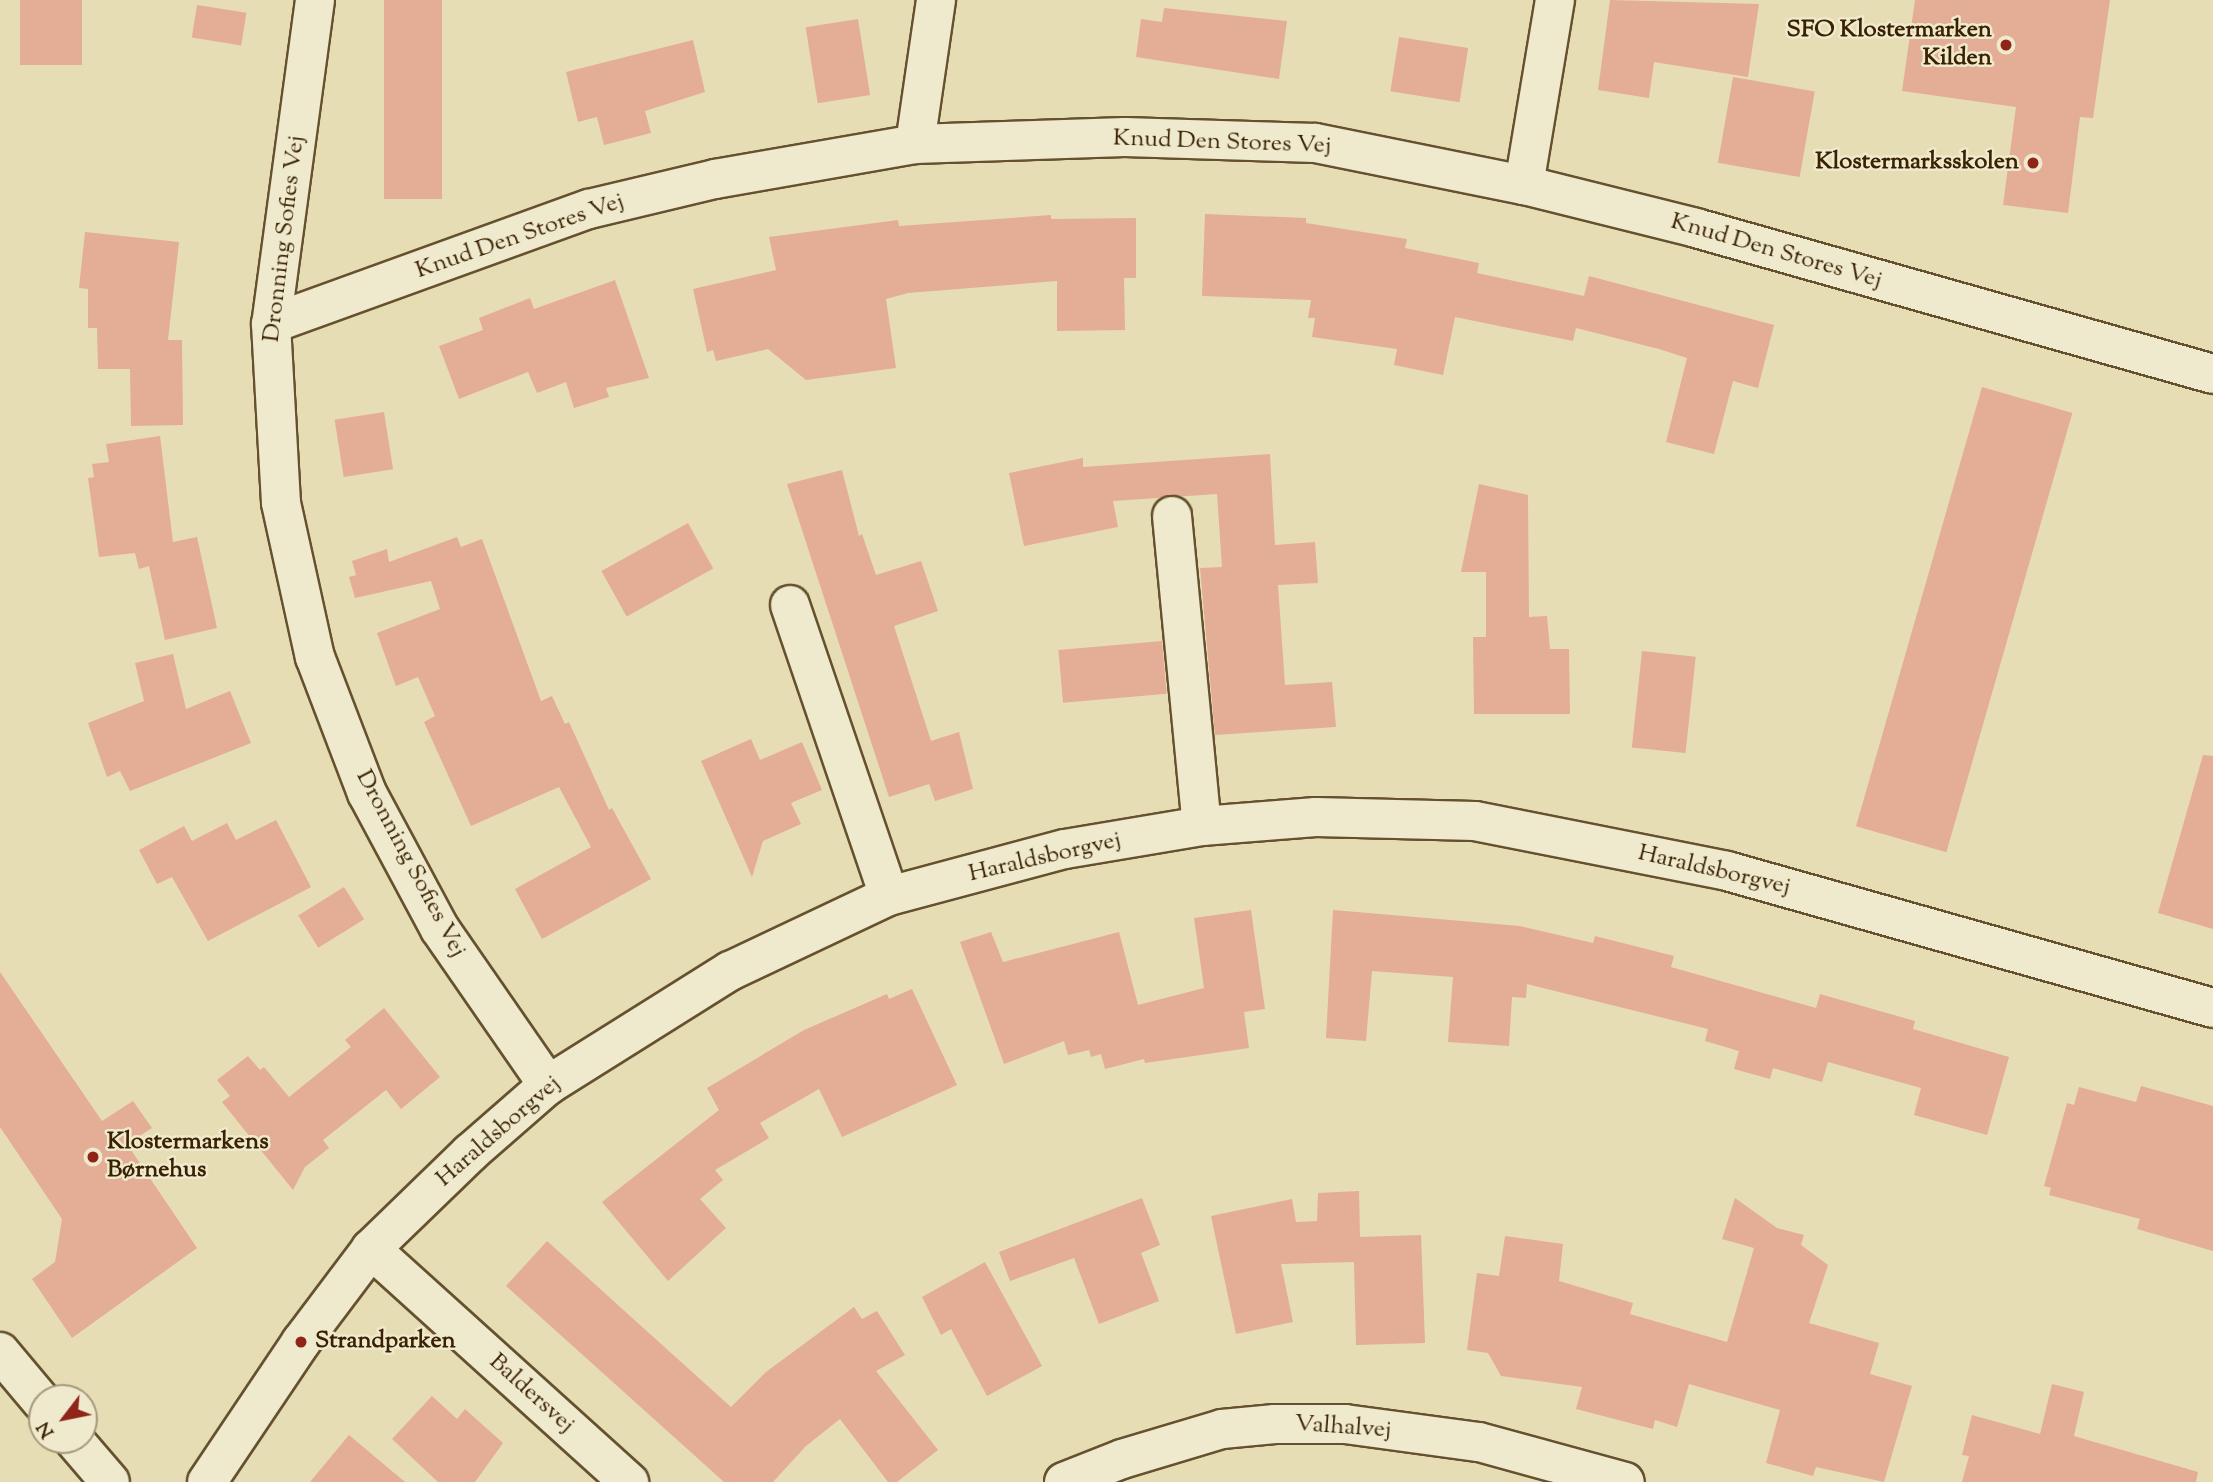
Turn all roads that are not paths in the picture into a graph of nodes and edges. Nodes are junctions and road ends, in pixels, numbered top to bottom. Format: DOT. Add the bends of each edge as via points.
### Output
graph roads {
  1 [pos="316,0"];
  2 [pos="936,0"];
  3 [pos="1555,0"];
  4 [pos="915,144"];
  5 [pos="1524,185"];
  6 [pos="271,324"];
  7 [pos="2213,374"];
  8 [pos="1172,516"];
  9 [pos="790,605"];
  10 [pos="1202,826"];
  11 [pos="888,896"];
  12 [pos="2213,1008"];
  13 [pos="548,1085"];
  14 [pos="371,1249"];
  15 [pos="0,1352"];
  16 [pos="28,1385"];
  17 [pos="86,1454"];
  18 [pos="110,1482"];
  19 [pos="207,1482"];
  20 [pos="629,1482"];
  21 [pos="1064,1482"];
  22 [pos="1625,1482"];
  1 -- 6 [label="street, Dronning Sofies Vej"];
  2 -- 4 [label="street"];
  3 -- 5 [label="street"];
  4 -- 5 [label="street, Knud Den Stores Vej" via="1125,137 1315,143"];
  4 -- 6 [label="street, Knud Den Stores Vej" via="715,179 589,209"];
  5 -- 7 [label="street, Knud Den Stores Vej" via="1706,231"];
  6 -- 13 [label="street, Dronning Sofies Vej" via="281,503 316,657 367,793 440,929"];
  8 -- 10 [label="street"];
  9 -- 11 [label="street"];
  10 -- 11 [label="street, Haraldsborgvej" via="1065,849"];
  10 -- 12 [label="street, Haraldsborgvej" via="1316,817 1475,821 1727,872"];
  11 -- 13 [label="street, Haraldsborgvej" via="730,971"];
  13 -- 14 [label="street, Haraldsborgvej"];
  14 -- 19 [label="street, Haraldsborgvej" via="314,1322"];
  14 -- 20 [label="street, Baldersvej"];
  15 -- 16 [label="street"];
  17 -- 18 [label="street"];
  21 -- 22 [label="street, Valhalvej" via="1222,1429 1345,1424 1479,1442"];
}
